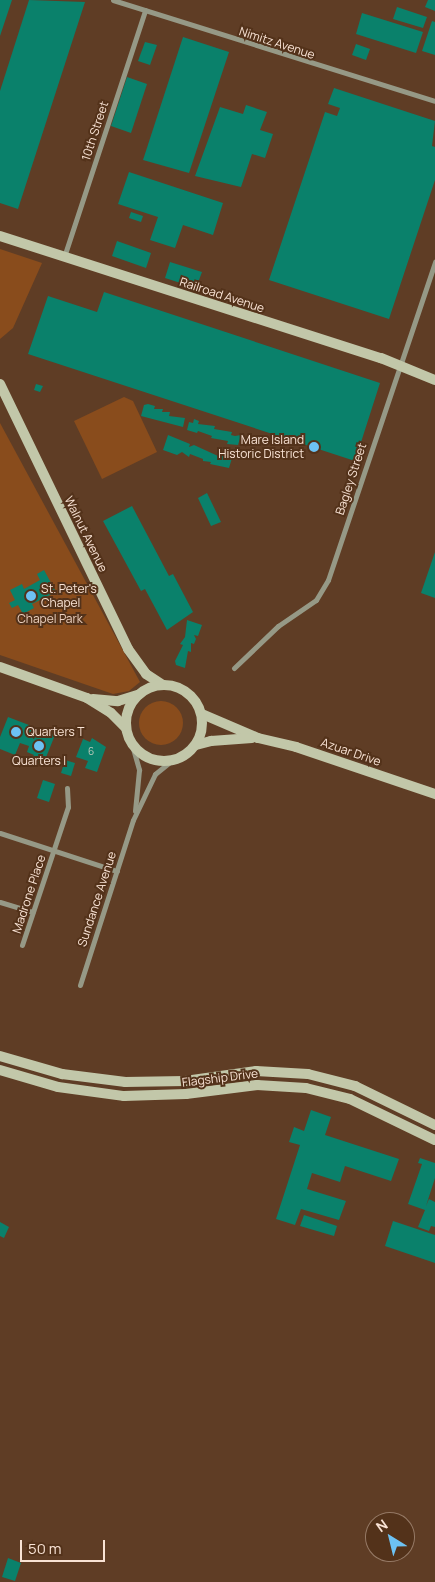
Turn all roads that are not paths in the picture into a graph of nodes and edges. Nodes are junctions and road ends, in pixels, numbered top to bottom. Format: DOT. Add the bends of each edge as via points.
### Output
graph roads {
  1 [pos="113,0"];
  2 [pos="145,10"];
  3 [pos="435,101"];
  4 [pos="0,236"];
  5 [pos="64,257"];
  6 [pos="435,262"];
  7 [pos="399,365"];
  8 [pos="435,380"];
  9 [pos="0,384"];
  10 [pos="0,667"];
  11 [pos="234,668"];
  12 [pos="163,685"];
  13 [pos="138,695"];
  14 [pos="87,698"];
  15 [pos="202,714"];
  16 [pos="126,728"];
  17 [pos="258,738"];
  18 [pos="132,745"];
  19 [pos="196,745"];
  20 [pos="170,761"];
  21 [pos="67,788"];
  22 [pos="435,794"];
  23 [pos="133,820"];
  24 [pos="0,833"];
  25 [pos="54,850"];
  26 [pos="117,871"];
  27 [pos="0,902"];
  28 [pos="33,912"];
  29 [pos="22,945"];
  30 [pos="80,985"];
  31 [pos="0,1056"];
  32 [pos="0,1070"];
  33 [pos="435,1125"];
  34 [pos="435,1140"];
  1 -- 2 [label="street, Nimitz Avenue"];
  2 -- 3 [label="street, Nimitz Avenue"];
  2 -- 5 [label="street, 10th Street"];
  4 -- 5 [label="street, Railroad Avenue"];
  5 -- 7 [label="street, Railroad Avenue"];
  6 -- 7 [label="street, Bagley Street"];
  7 -- 8 [label="street, Railroad Avenue"];
  7 -- 11 [label="street, Bagley Street" via="328,580 316,600 278,626"];
  9 -- 12 [label="street, Walnut Avenue" via="128,649 146,674"];
  10 -- 14 [label="street"];
  12 -- 13 [label="street"];
  12 -- 15 [label="street" via="188,693"];
  13 -- 14 [label="street" via="118,700"];
  13 -- 16 [label="street" via="128,710"];
  14 -- 16 [label="street" via="111,713"];
  15 -- 17 [label="street, Azuar Drive"];
  15 -- 19 [label="street"];
  16 -- 18 [label="street"];
  17 -- 19 [label="street, Azuar Drive" via="217,740"];
  17 -- 22 [label="street, Azuar Drive" via="296,747"];
  18 -- 20 [label="street" via="152,760"];
  18 -- 23 [label="street, Sundance Avenue" via="139,770"];
  19 -- 20 [label="street" via="185,755"];
  20 -- 23 [label="street, Sundance Avenue" via="155,774"];
  21 -- 25 [label="street, Madrone Place" via="68,807"];
  23 -- 26 [label="street, Sundance Avenue"];
  24 -- 25 [label="street"];
  25 -- 26 [label="street"];
  25 -- 28 [label="street, Madrone Place"];
  26 -- 30 [label="street, Sundance Avenue"];
  27 -- 28 [label="street"];
  28 -- 29 [label="street, Madrone Place"];
  31 -- 33 [label="street, Flagship Drive" via="62,1074 125,1082 185,1081 256,1071 308,1074 355,1086"];
  32 -- 34 [label="street, Flagship Drive" via="58,1087 124,1096 186,1094 256,1085 306,1088 357,1102"];
}
